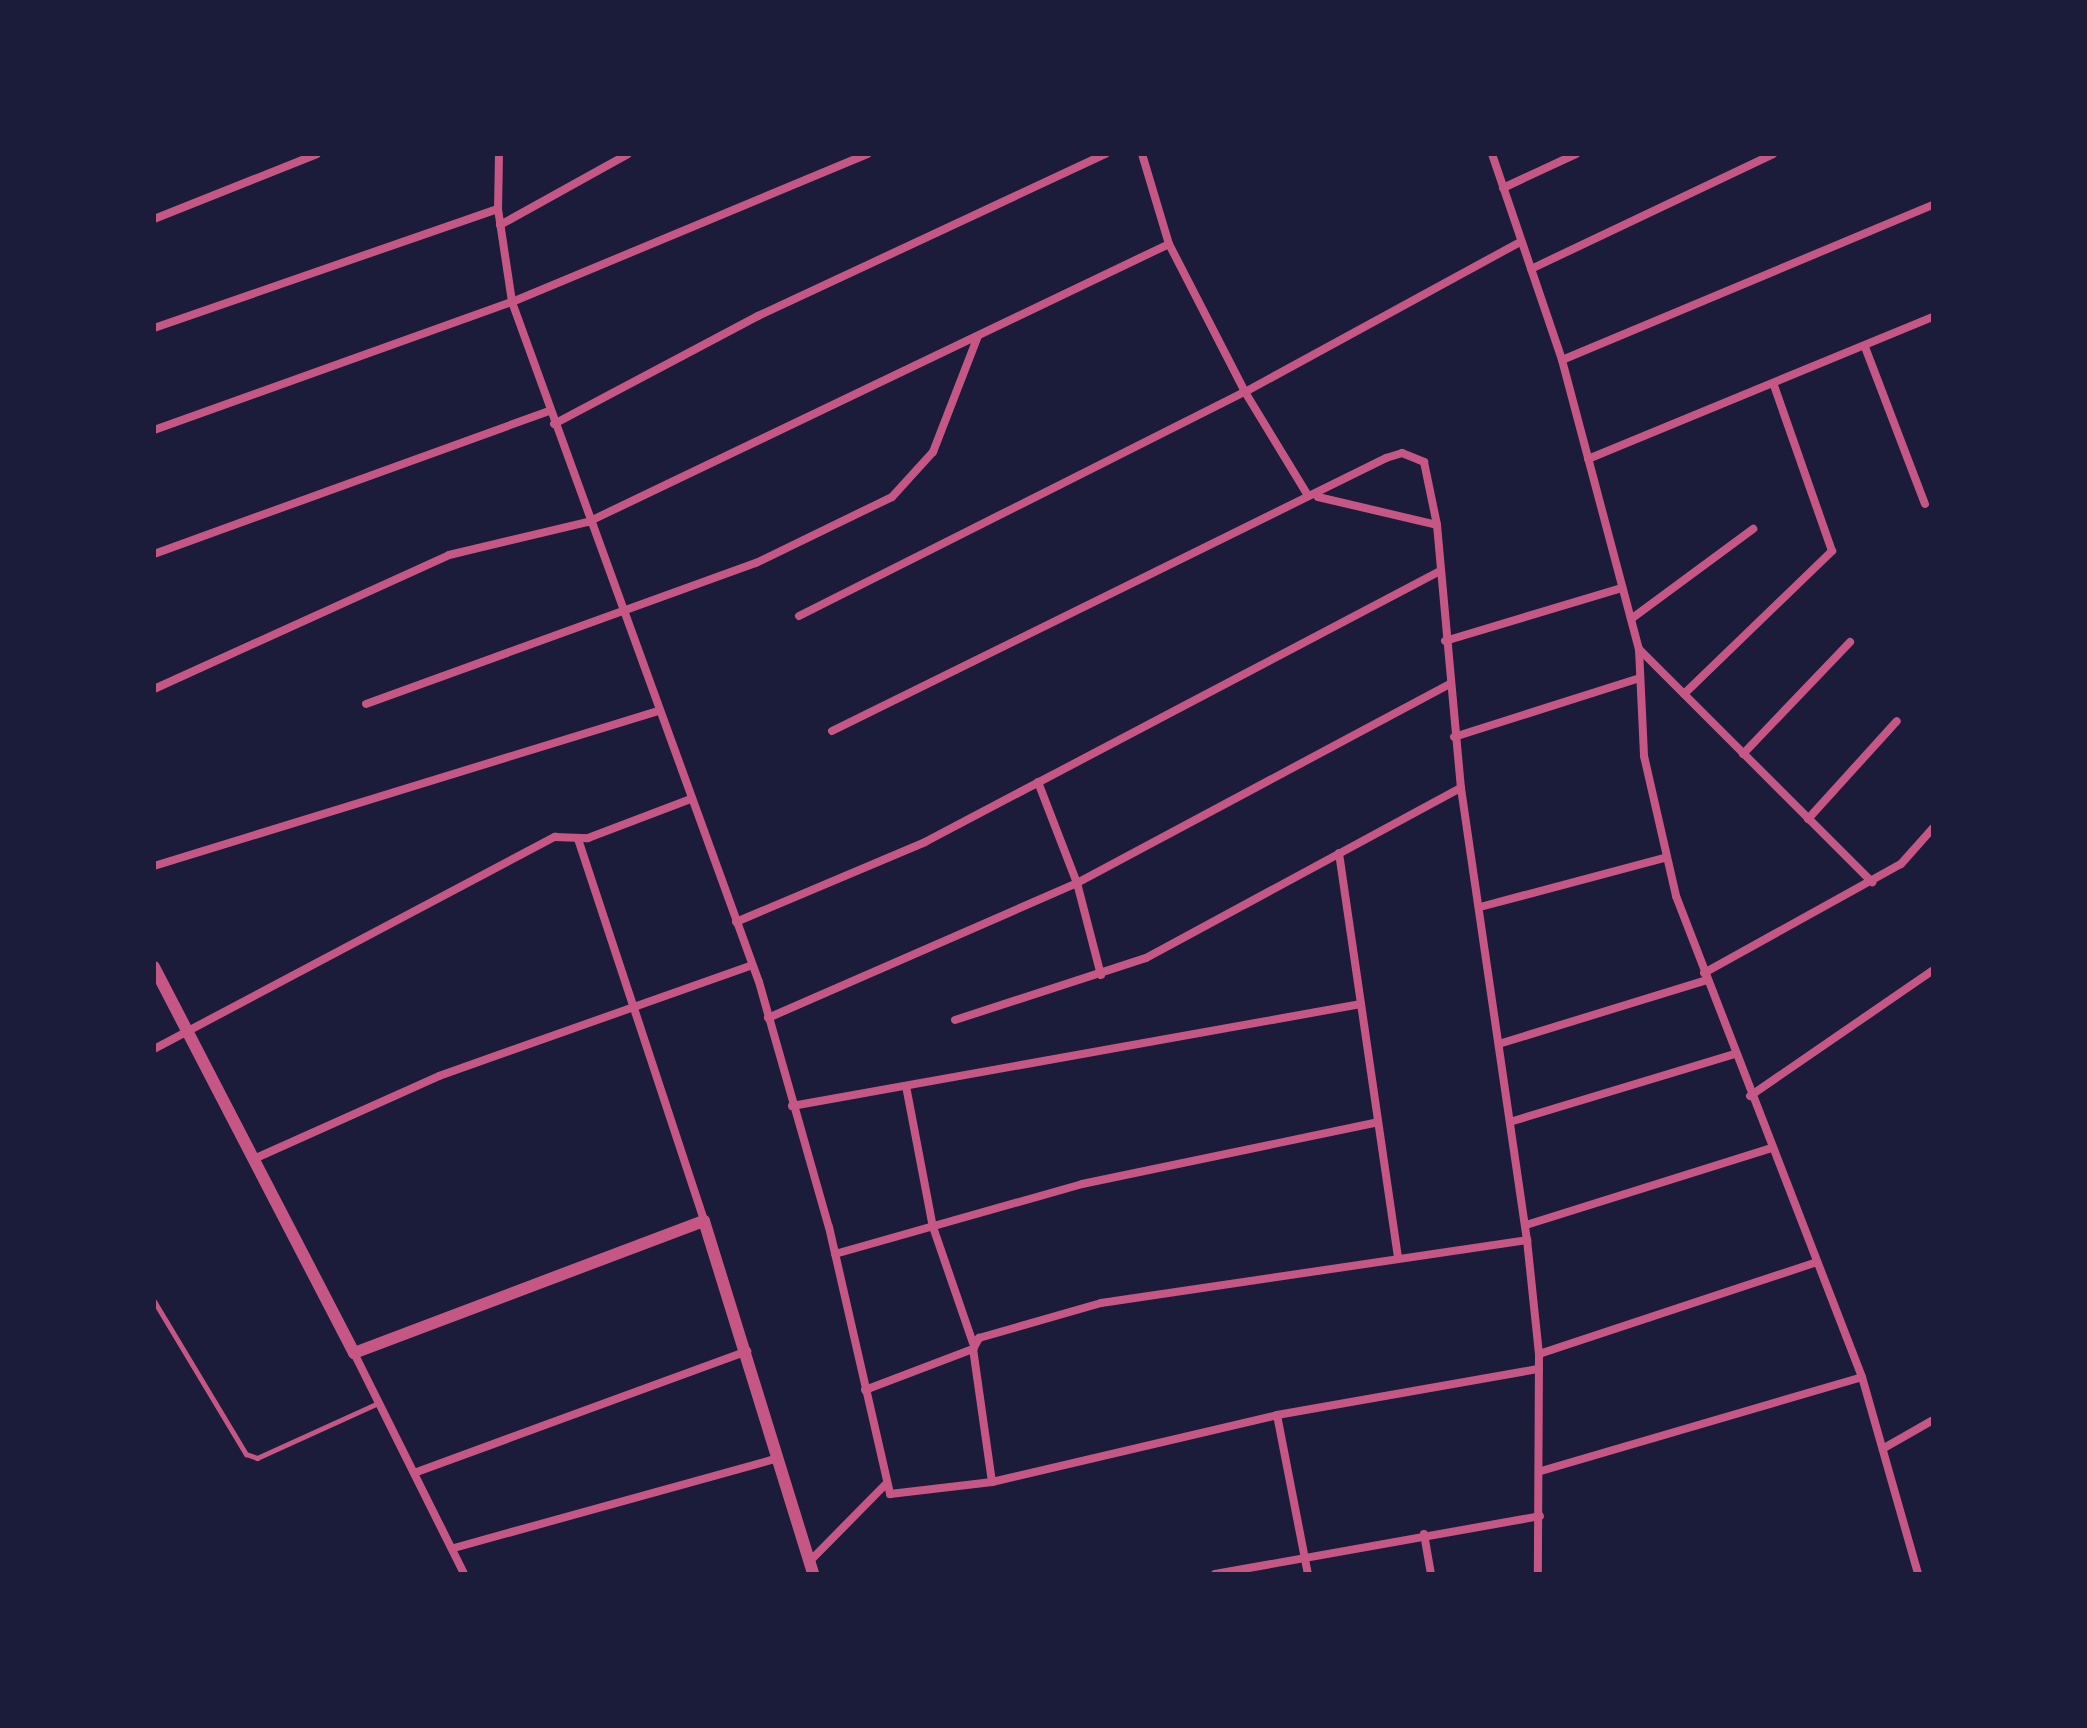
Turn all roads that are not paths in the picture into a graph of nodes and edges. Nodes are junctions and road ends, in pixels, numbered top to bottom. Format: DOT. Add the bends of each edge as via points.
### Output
graph roads {
  1 [pos="317,154"];
  2 [pos="499,154"];
  3 [pos="628,154"];
  4 [pos="867,154"];
  5 [pos="1106,154"];
  6 [pos="1142,154"];
  7 [pos="1492,154"];
  8 [pos="1576,154"];
  9 [pos="1771,154"];
  10 [pos="1503,188"];
  11 [pos="1933,205"];
  12 [pos="498,209"];
  13 [pos="154,219"];
  14 [pos="500,225"];
  15 [pos="1520,242"];
  16 [pos="1169,244"];
  17 [pos="1531,269"];
  18 [pos="512,302"];
  19 [pos="1933,317"];
  20 [pos="154,328"];
  21 [pos="978,336"];
  22 [pos="1865,347"];
  23 [pos="1562,360"];
  24 [pos="1774,385"];
  25 [pos="1245,392"];
  26 [pos="550,411"];
  27 [pos="554,424"];
  28 [pos="154,430"];
  29 [pos="1588,459"];
  30 [pos="1307,494"];
  31 [pos="1318,497"];
  32 [pos="1925,504"];
  33 [pos="588,522"];
  34 [pos="1437,525"];
  35 [pos="1753,529"];
  36 [pos="154,554"];
  37 [pos="1440,571"];
  38 [pos="1622,588"];
  39 [pos="622,610"];
  40 [pos="799,616"];
  41 [pos="1631,619"];
  42 [pos="1445,641"];
  43 [pos="1850,642"];
  44 [pos="1639,649"];
  45 [pos="1640,678"];
  46 [pos="1448,685"];
  47 [pos="154,689"];
  48 [pos="1684,694"];
  49 [pos="366,704"];
  50 [pos="658,711"];
  51 [pos="1897,721"];
  52 [pos="832,731"];
  53 [pos="1454,737"];
  54 [pos="1743,754"];
  55 [pos="1038,782"];
  56 [pos="1461,788"];
  57 [pos="688,800"];
  58 [pos="1808,819"];
  59 [pos="1933,828"];
  60 [pos="578,839"];
  61 [pos="1339,853"];
  62 [pos="1664,858"];
  63 [pos="154,866"];
  64 [pos="1872,882"];
  65 [pos="1077,883"];
  66 [pos="1480,907"];
  67 [pos="736,922"];
  68 [pos="752,965"];
  69 [pos="154,967"];
  70 [pos="1933,970"];
  71 [pos="1101,975"];
  72 [pos="1706,976"];
  73 [pos="1361,1004"];
  74 [pos="637,1005"];
  75 [pos="768,1018"];
  76 [pos="955,1020"];
  77 [pos="187,1031"];
  78 [pos="1502,1043"];
  79 [pos="154,1049"];
  80 [pos="1735,1054"];
  81 [pos="906,1086"];
  82 [pos="1750,1096"];
  83 [pos="792,1106"];
  84 [pos="1513,1121"];
  85 [pos="1378,1122"];
  86 [pos="1771,1148"];
  87 [pos="256,1158"];
  88 [pos="704,1221"];
  89 [pos="1526,1225"];
  90 [pos="933,1227"];
  91 [pos="1527,1240"];
  92 [pos="835,1254"];
  93 [pos="1398,1258"];
  94 [pos="1817,1262"];
  95 [pos="154,1301"];
  96 [pos="973,1346"];
  97 [pos="748,1350"];
  98 [pos="354,1353"];
  99 [pos="1539,1354"];
  100 [pos="1539,1369"];
  101 [pos="1862,1377"];
  102 [pos="865,1390"];
  103 [pos="378,1403"];
  104 [pos="1277,1415"];
  105 [pos="1933,1420"];
  106 [pos="1884,1448"];
  107 [pos="780,1458"];
  108 [pos="1541,1471"];
  109 [pos="414,1473"];
  110 [pos="992,1482"];
  111 [pos="885,1485"];
  112 [pos="1540,1516"];
  113 [pos="1424,1534"];
  114 [pos="454,1548"];
  115 [pos="1306,1557"];
  116 [pos="812,1567"];
  117 [pos="1915,1573"];
  118 [pos="464,1574"];
  119 [pos="1215,1574"];
  120 [pos="1308,1574"];
  121 [pos="1431,1574"];
  122 [pos="1538,1574"];
  1 -- 13 [label="street"];
  2 -- 12 [label="street"];
  3 -- 14 [label="street"];
  4 -- 18 [label="street"];
  5 -- 27 [label="street" via="758,316"];
  6 -- 16 [label="street"];
  7 -- 10 [label="street"];
  8 -- 10 [label="street"];
  9 -- 17 [label="street"];
  10 -- 15 [label="street"];
  11 -- 23 [label="street"];
  12 -- 14 [label="street"];
  12 -- 20 [label="street"];
  14 -- 18 [label="street"];
  15 -- 17 [label="street"];
  15 -- 25 [label="street"];
  16 -- 21 [label="street"];
  16 -- 25 [label="street"];
  17 -- 23 [label="street"];
  18 -- 26 [label="street"];
  18 -- 28 [label="street"];
  19 -- 22 [label="street"];
  21 -- 33 [label="street"];
  21 -- 39 [label="street" via="933,452 906,488 756,563"];
  22 -- 24 [label="street"];
  22 -- 32 [label="street"];
  23 -- 29 [label="street"];
  24 -- 29 [label="street"];
  24 -- 48 [label="street" via="1832,551"];
  25 -- 30 [label="street"];
  25 -- 40 [label="street"];
  26 -- 27 [label="street"];
  26 -- 36 [label="street"];
  27 -- 33 [label="street"];
  29 -- 38 [label="street"];
  30 -- 31 [label="street"];
  30 -- 52 [label="street"];
  31 -- 34 [label="street"];
  31 -- 34 [label="street" via="1386,458 1415,455 1430,474"];
  33 -- 39 [label="street"];
  33 -- 47 [label="street" via="449,555"];
  34 -- 37 [label="street"];
  35 -- 41 [label="street"];
  37 -- 42 [label="street"];
  37 -- 55 [label="street"];
  38 -- 41 [label="street"];
  38 -- 42 [label="street"];
  39 -- 49 [label="street"];
  39 -- 50 [label="street"];
  41 -- 44 [label="street"];
  42 -- 46 [label="street"];
  43 -- 54 [label="street"];
  44 -- 45 [label="street"];
  44 -- 48 [label="street"];
  45 -- 53 [label="street"];
  45 -- 62 [label="street" via="1644,756"];
  46 -- 53 [label="street"];
  46 -- 65 [label="street"];
  48 -- 54 [label="street"];
  50 -- 57 [label="street"];
  50 -- 63 [label="street"];
  51 -- 58 [label="street"];
  53 -- 56 [label="street"];
  54 -- 58 [label="street"];
  55 -- 65 [label="street"];
  55 -- 67 [label="street" via="925,842"];
  56 -- 61 [label="street"];
  56 -- 66 [label="street"];
  57 -- 60 [label="street"];
  57 -- 67 [label="street"];
  58 -- 64 [label="street"];
  59 -- 64 [label="street" via="1901,864"];
  60 -- 74 [label="street"];
  60 -- 77 [label="street" via="555,837"];
  61 -- 71 [label="street" via="1174,944"];
  61 -- 73 [label="street"];
  62 -- 66 [label="street"];
  62 -- 72 [label="street"];
  64 -- 72 [label="street"];
  65 -- 71 [label="street"];
  65 -- 75 [label="street"];
  66 -- 78 [label="street"];
  67 -- 68 [label="street"];
  68 -- 74 [label="street"];
  68 -- 75 [label="street"];
  69 -- 77 [label="street"];
  70 -- 82 [label="street"];
  71 -- 76 [label="street"];
  72 -- 78 [label="street"];
  72 -- 80 [label="street"];
  73 -- 81 [label="street"];
  73 -- 85 [label="street"];
  74 -- 87 [label="street" via="426,1080"];
  74 -- 88 [label="street"];
  75 -- 83 [label="street"];
  77 -- 79 [label="street"];
  77 -- 87 [label="street"];
  78 -- 84 [label="street"];
  80 -- 82 [label="street"];
  80 -- 84 [label="street"];
  81 -- 83 [label="street"];
  81 -- 90 [label="street"];
  82 -- 86 [label="street"];
  83 -- 92 [label="street"];
  84 -- 89 [label="street"];
  85 -- 90 [label="street" via="1082,1184"];
  85 -- 93 [label="street"];
  86 -- 89 [label="street"];
  86 -- 94 [label="street"];
  87 -- 98 [label="street"];
  88 -- 97 [label="street"];
  88 -- 98 [label="street"];
  89 -- 91 [label="street"];
  90 -- 92 [label="street"];
  90 -- 96 [label="street"];
  91 -- 93 [label="street"];
  91 -- 99 [label="street"];
  92 -- 102 [label="street"];
  93 -- 96 [label="street" via="1101,1303"];
  94 -- 99 [label="street"];
  94 -- 101 [label="street"];
  95 -- 103 [label="lane" via="246,1454 257,1458"];
  96 -- 102 [label="street"];
  96 -- 110 [label="street"];
  97 -- 107 [label="street"];
  97 -- 109 [label="street"];
  98 -- 103 [label="street"];
  99 -- 100 [label="street"];
  100 -- 104 [label="street"];
  100 -- 108 [label="street"];
  101 -- 106 [label="street"];
  101 -- 108 [label="street"];
  102 -- 111 [label="street"];
  103 -- 109 [label="street"];
  104 -- 110 [label="street"];
  104 -- 115 [label="street"];
  105 -- 106 [label="street"];
  106 -- 117 [label="street"];
  107 -- 114 [label="street"];
  107 -- 116 [label="street"];
  108 -- 112 [label="street"];
  109 -- 114 [label="street"];
  110 -- 111 [label="street" via="897,1497"];
  111 -- 116 [label="street"];
  112 -- 113 [label="street"];
  112 -- 122 [label="street"];
  113 -- 115 [label="street"];
  113 -- 121 [label="street"];
  114 -- 118 [label="street"];
  115 -- 119 [label="street"];
  115 -- 120 [label="street"];
}
